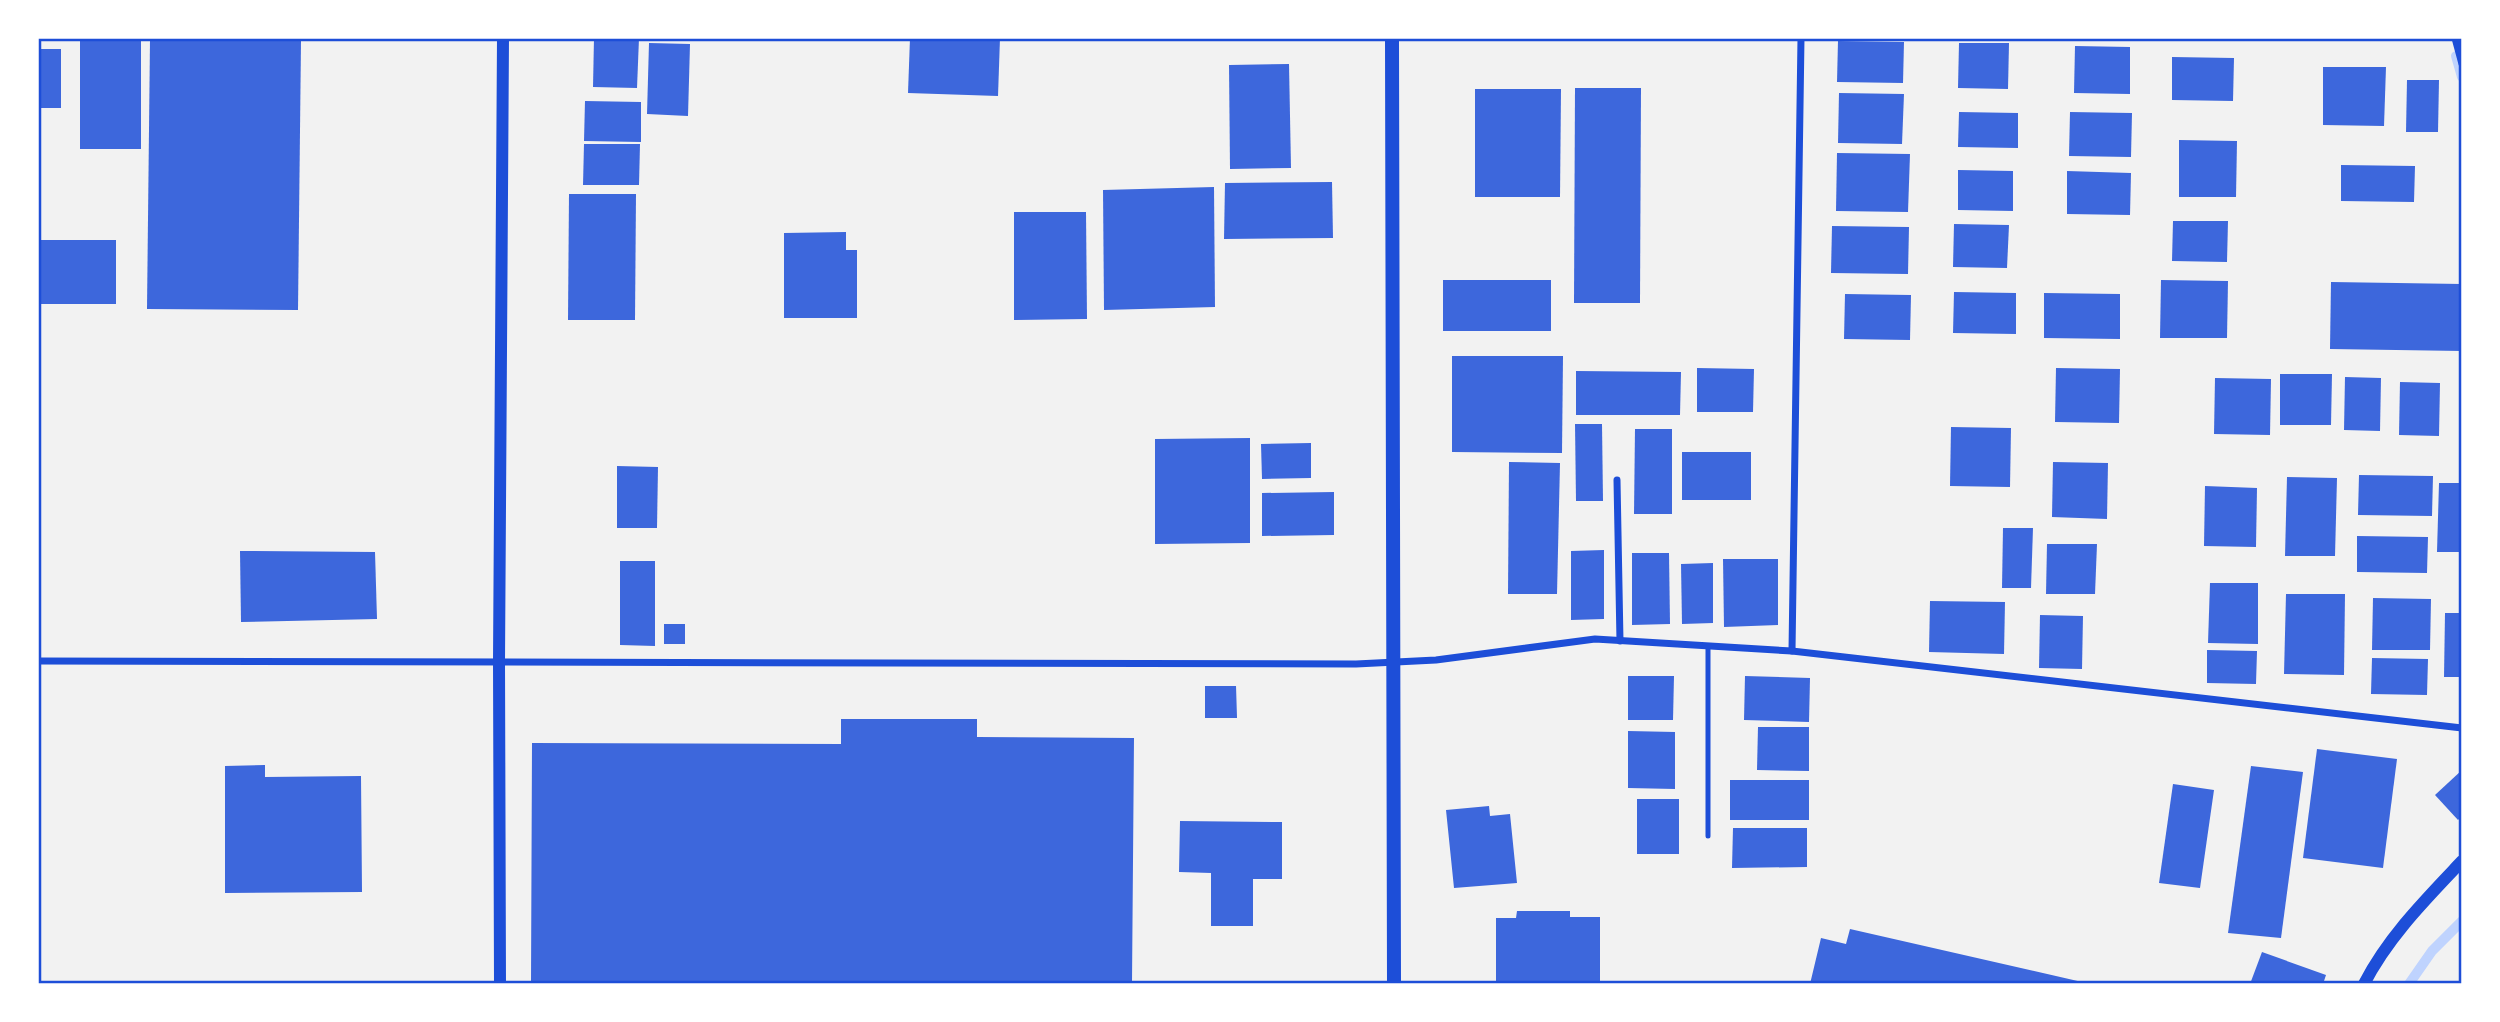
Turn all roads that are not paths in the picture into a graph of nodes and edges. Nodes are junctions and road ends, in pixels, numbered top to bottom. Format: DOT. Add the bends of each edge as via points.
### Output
graph roads {
  1 [pos="503,38"];
  2 [pos="1392,38"];
  3 [pos="1801,38"];
  4 [pos="2455,38"];
  5 [pos="2462,64"];
  6 [pos="1617,480"];
  7 [pos="1620,640"];
  8 [pos="1708,646"];
  9 [pos="1792,651"];
  10 [pos="38,660"];
  11 [pos="499,662"];
  12 [pos="1395,663"];
  13 [pos="2462,728"];
  14 [pos="1708,836"];
  15 [pos="2462,861"];
  16 [pos="500,984"];
  17 [pos="1394,984"];
  18 [pos="2364,984"];
  1 -- 11 [label="street"];
  2 -- 12 [label="main road"];
  3 -- 9 [label="street"];
  4 -- 5 [label="street"];
  6 -- 7 [label="street"];
  7 -- 8 [label="street"];
  7 -- 12 [label="street" via="1595,639"];
  8 -- 9 [label="street"];
  8 -- 14 [label="lane"];
  9 -- 13 [label="street"];
  10 -- 11 [label="street"];
  11 -- 12 [label="street"];
  11 -- 16 [label="street"];
  12 -- 17 [label="main road"];
  15 -- 18 [label="street" via="2377,958"];
}
